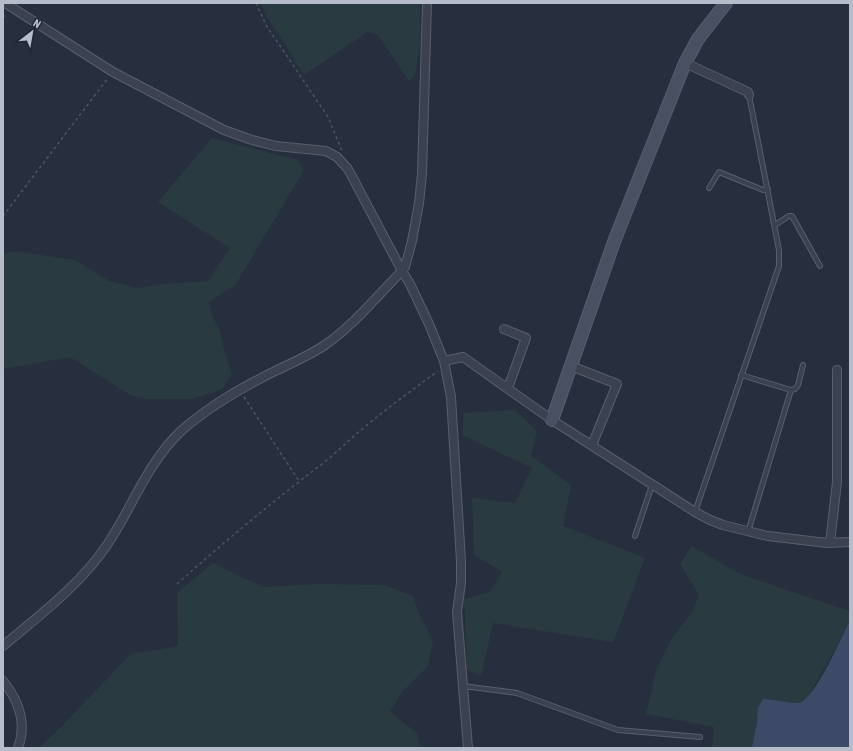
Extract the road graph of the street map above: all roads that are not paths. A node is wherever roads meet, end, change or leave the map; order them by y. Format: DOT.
graph roads {
  1 [pos="5,3"];
  2 [pos="427,3"];
  3 [pos="726,3"];
  4 [pos="685,64"];
  5 [pos="749,95"];
  6 [pos="709,188"];
  7 [pos="768,189"];
  8 [pos="775,225"];
  9 [pos="820,266"];
  10 [pos="402,272"];
  11 [pos="504,329"];
  12 [pos="445,364"];
  13 [pos="571,366"];
  14 [pos="803,366"];
  15 [pos="836,370"];
  16 [pos="741,374"];
  17 [pos="508,388"];
  18 [pos="791,390"];
  19 [pos="552,420"];
  20 [pos="592,446"];
  21 [pos="652,484"];
  22 [pos="695,512"];
  23 [pos="748,532"];
  24 [pos="635,536"];
  25 [pos="850,542"];
  26 [pos="830,543"];
  27 [pos="3,646"];
  28 [pos="3,682"];
  29 [pos="462,686"];
  30 [pos="700,737"];
  31 [pos="18,748"];
  32 [pos="468,748"];
  1 -- 10 [label="street"];
  2 -- 10 [label="street"];
  3 -- 4 [label="street"];
  4 -- 5 [label="street"];
  4 -- 13 [label="street"];
  5 -- 7 [label="lane"];
  6 -- 7 [label="lane"];
  7 -- 8 [label="lane"];
  8 -- 9 [label="lane"];
  8 -- 16 [label="lane"];
  10 -- 12 [label="street"];
  10 -- 27 [label="street"];
  11 -- 17 [label="street"];
  12 -- 17 [label="street"];
  12 -- 29 [label="street"];
  13 -- 19 [label="street"];
  13 -- 20 [label="street"];
  14 -- 18 [label="lane"];
  15 -- 26 [label="street"];
  16 -- 18 [label="lane"];
  16 -- 22 [label="lane"];
  17 -- 19 [label="street"];
  18 -- 23 [label="lane"];
  19 -- 20 [label="street"];
  20 -- 21 [label="street"];
  21 -- 22 [label="street"];
  21 -- 24 [label="lane"];
  22 -- 23 [label="street"];
  23 -- 26 [label="street"];
  25 -- 26 [label="street"];
  28 -- 31 [label="street"];
  29 -- 30 [label="lane"];
  29 -- 32 [label="street"];
}
